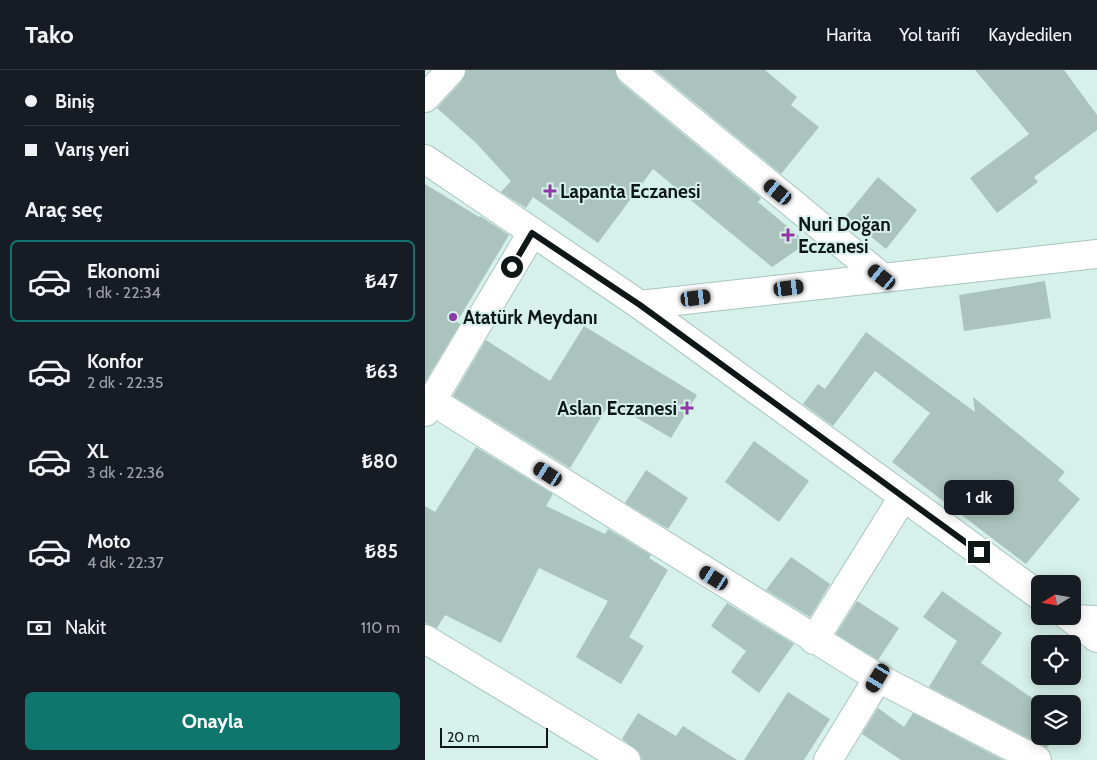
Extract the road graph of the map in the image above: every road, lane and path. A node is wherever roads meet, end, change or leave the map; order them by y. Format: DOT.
graph roads {
  1 [pos="451,70"];
  2 [pos="630,70"];
  3 [pos="425,98"];
  4 [pos="425,159"];
  5 [pos="532,233"];
  6 [pos="1097,254"];
  7 [pos="882,277"];
  8 [pos="640,305"];
  9 [pos="428,406"];
  10 [pos="903,496"];
  11 [pos="1031,589"];
  12 [pos="1081,620"];
  13 [pos="1097,638"];
  14 [pos="425,639"];
  15 [pos="814,640"];
  16 [pos="878,678"];
  17 [pos="626,760"];
  18 [pos="828,760"];
  19 [pos="1037,760"];
  1 -- 3 [label="street"];
  2 -- 7 [label="street"];
  4 -- 5 [label="street"];
  5 -- 8 [label="street"];
  5 -- 9 [label="street"];
  6 -- 7 [label="street"];
  7 -- 8 [label="street"];
  8 -- 10 [label="street"];
  9 -- 15 [label="street"];
  10 -- 11 [label="street"];
  10 -- 15 [label="street"];
  12 -- 13 [label="street"];
  14 -- 17 [label="street"];
  15 -- 16 [label="street"];
  16 -- 18 [label="street"];
  16 -- 19 [label="street"];
}
